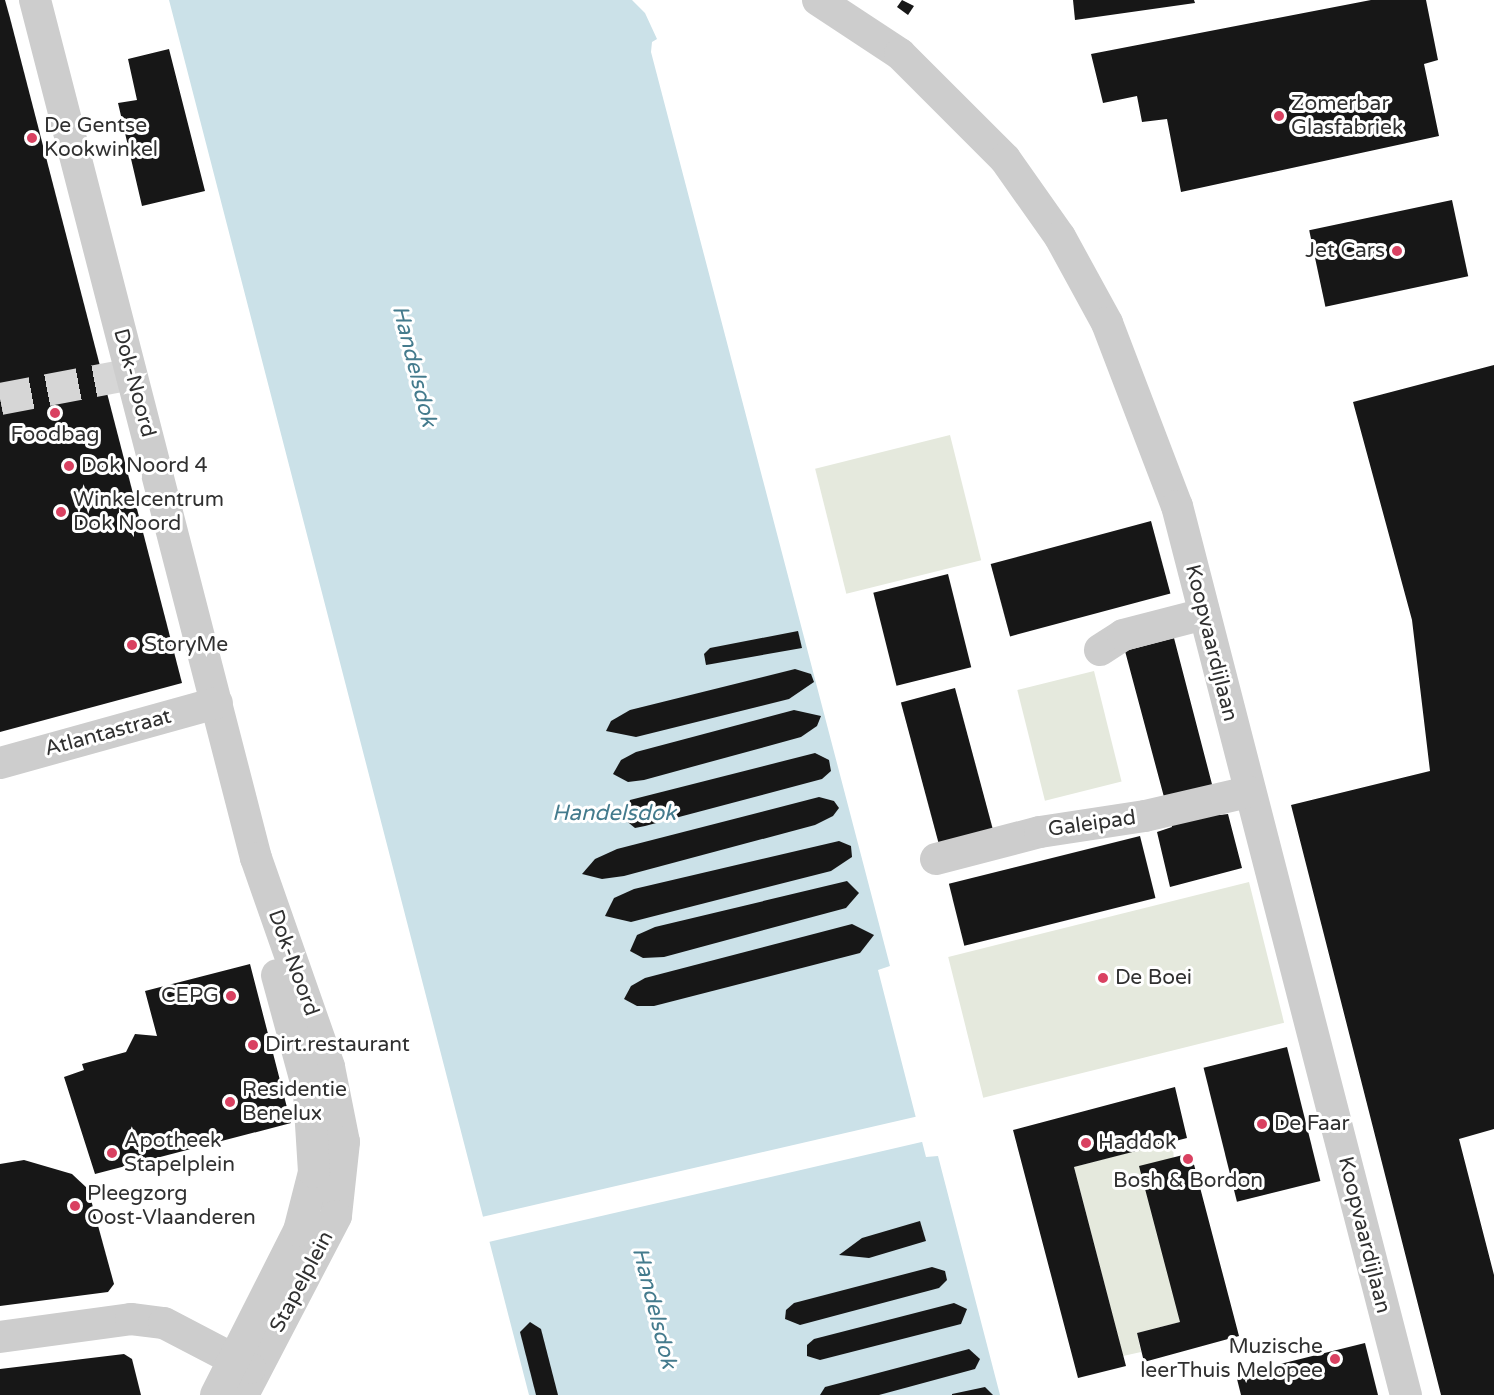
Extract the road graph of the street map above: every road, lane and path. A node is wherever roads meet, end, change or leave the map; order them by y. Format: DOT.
graph roads {
  1 [pos="35,0"];
  2 [pos="818,0"];
  3 [pos="1204,614"];
  4 [pos="1100,650"];
  5 [pos="217,703"];
  6 [pos="0,763"];
  7 [pos="1248,792"];
  8 [pos="936,859"];
  9 [pos="259,870"];
  10 [pos="313,1161"];
  11 [pos="345,1162"];
  12 [pos="0,1337"];
  13 [pos="243,1374"];
  14 [pos="216,1395"];
  15 [pos="1406,1395"];
  1 -- 5 [label="street, Dok-Noord"];
  2 -- 3 [label="street, Koopvaardijlaan"];
  3 -- 4 [label="street"];
  3 -- 7 [label="street, Koopvaardijlaan"];
  5 -- 6 [label="street, Atlantastraat"];
  5 -- 9 [label="street, Dok-Noord"];
  7 -- 8 [label="street, Galeipad"];
  7 -- 15 [label="street, Koopvaardijlaan"];
  9 -- 10 [label="street, Dok-Noord"];
  9 -- 11 [label="street, Dok-Noord"];
  10 -- 13 [label="street, Stapelplein"];
  11 -- 13 [label="street, Stapelplein"];
  12 -- 13 [label="street"];
  13 -- 14 [label="street, Stapelplein"];
}
